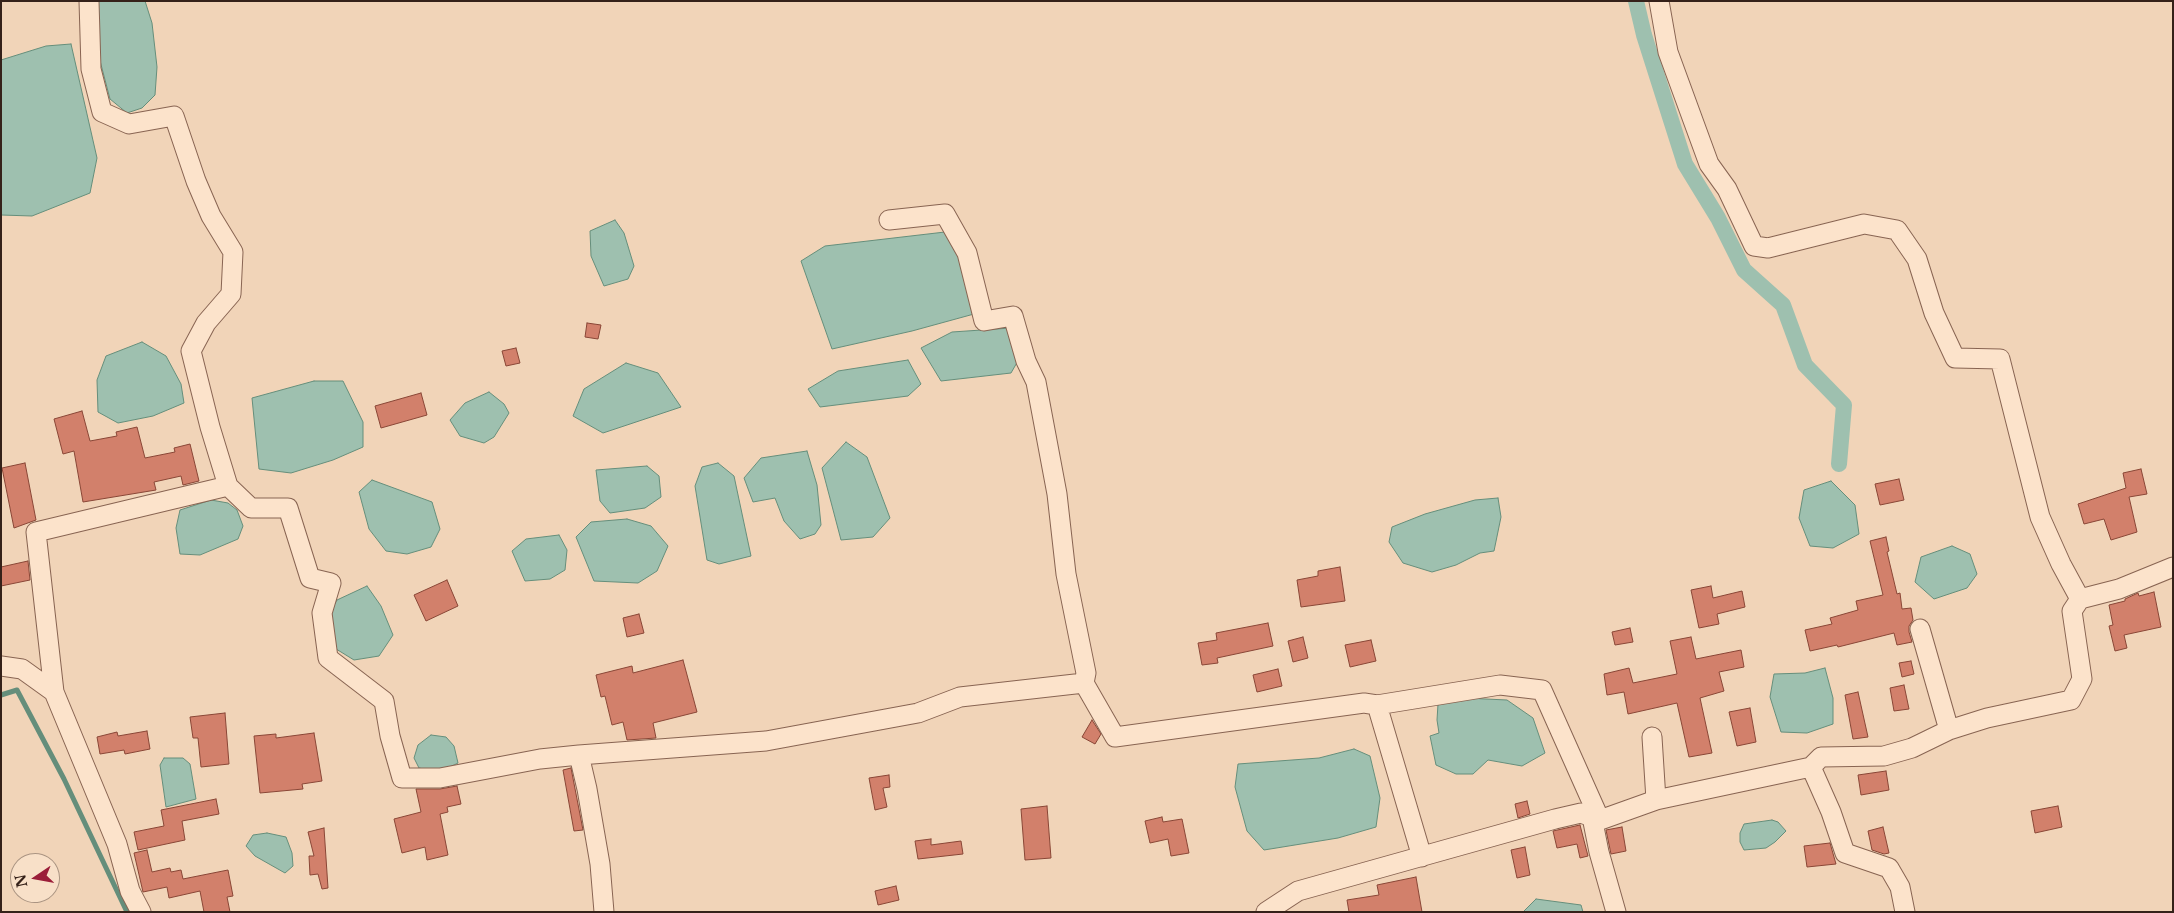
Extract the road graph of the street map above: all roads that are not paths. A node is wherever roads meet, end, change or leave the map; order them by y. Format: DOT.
graph roads {
  1 [pos="89,1"];
  2 [pos="1659,1"];
  3 [pos="889,220"];
  4 [pos="228,486"];
  5 [pos="2173,567"];
  6 [pos="2080,599"];
  7 [pos="1920,629"];
  8 [pos="1,666"];
  9 [pos="1084,683"];
  10 [pos="54,692"];
  11 [pos="1377,705"];
  12 [pos="1949,730"];
  13 [pos="1652,738"];
  14 [pos="579,755"];
  15 [pos="1811,767"];
  16 [pos="1656,800"];
  17 [pos="1596,818"];
  18 [pos="1422,857"];
  19 [pos="140,912"];
  20 [pos="604,912"];
  21 [pos="1266,912"];
  22 [pos="1616,912"];
  23 [pos="1905,912"];
  1 -- 4 [label="street"];
  2 -- 6 [label="street"];
  3 -- 9 [label="street"];
  4 -- 10 [label="street"];
  4 -- 14 [label="street"];
  5 -- 6 [label="street"];
  6 -- 12 [label="street"];
  7 -- 12 [label="street"];
  8 -- 10 [label="street"];
  9 -- 11 [label="street"];
  9 -- 14 [label="street"];
  10 -- 19 [label="street"];
  11 -- 17 [label="street"];
  11 -- 18 [label="street"];
  12 -- 15 [label="street"];
  13 -- 16 [label="street"];
  14 -- 20 [label="street"];
  15 -- 16 [label="street"];
  15 -- 23 [label="street"];
  16 -- 17 [label="street"];
  17 -- 18 [label="street"];
  17 -- 22 [label="street"];
  18 -- 21 [label="street"];
}
